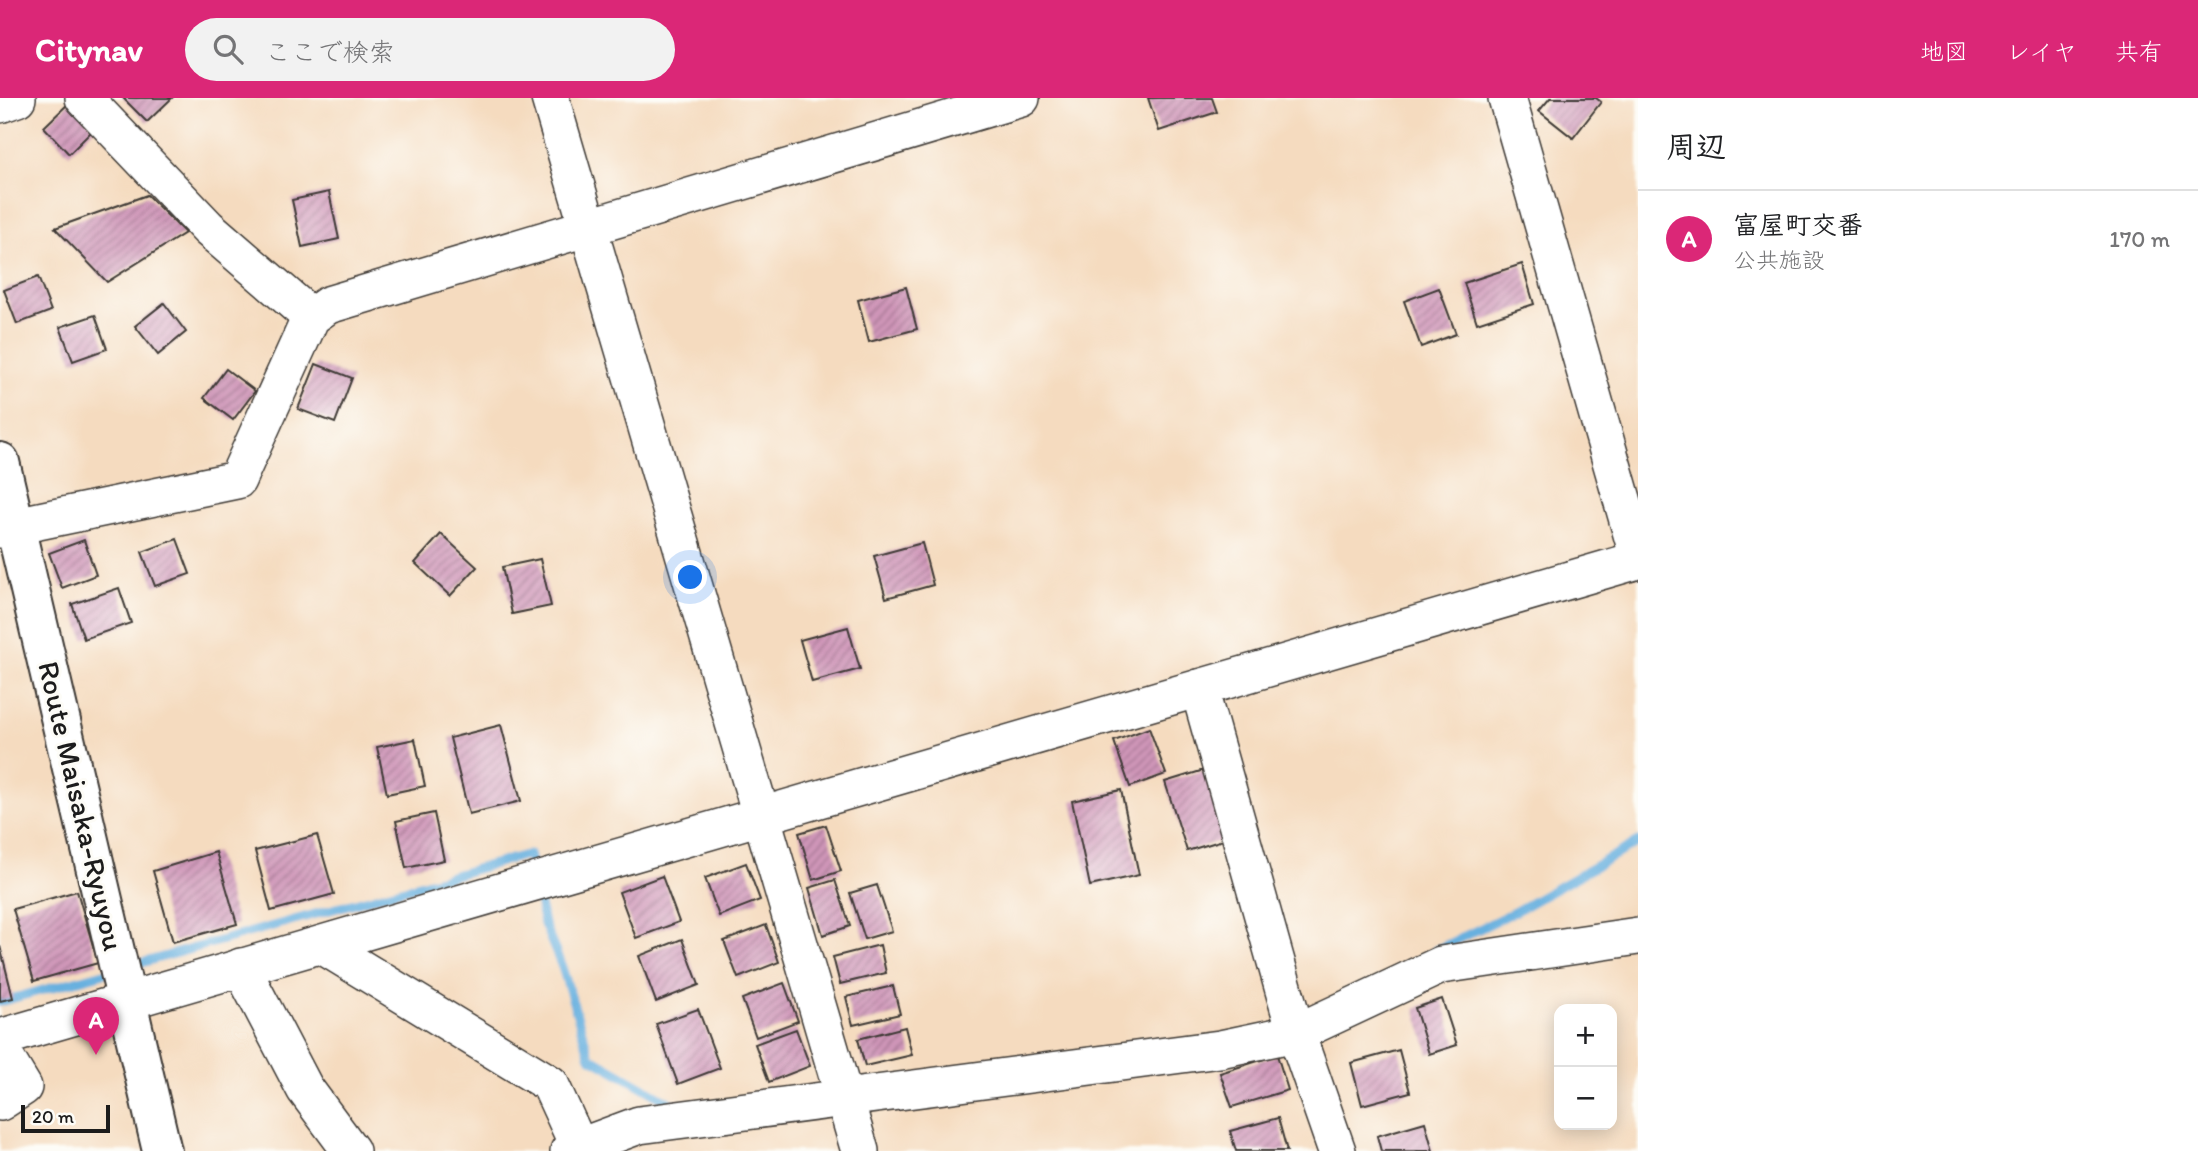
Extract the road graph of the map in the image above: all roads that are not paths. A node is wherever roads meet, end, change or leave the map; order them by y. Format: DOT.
graph roads {
  1 [pos="17,98"];
  2 [pos="84,98"];
  3 [pos="550,98"];
  4 [pos="1021,98"];
  5 [pos="1507,98"];
  6 [pos="0,104"];
  7 [pos="589,227"];
  8 [pos="311,317"];
  9 [pos="0,462"];
  10 [pos="8,526"];
  11 [pos="1638,558"];
  12 [pos="1199,688"];
  13 [pos="761,817"];
  14 [pos="1638,936"];
  15 [pos="321,945"];
  16 [pos="241,967"];
  17 [pos="127,999"];
  18 [pos="1296,1033"];
  19 [pos="0,1038"];
  20 [pos="0,1049"];
  21 [pos="845,1099"];
  22 [pos="0,1102"];
  23 [pos="574,1149"];
  24 [pos="162,1151"];
  25 [pos="351,1151"];
  26 [pos="860,1151"];
  27 [pos="1337,1151"];
  1 -- 6 [label="street"];
  2 -- 8 [label="street"];
  3 -- 7 [label="street"];
  4 -- 7 [label="street"];
  5 -- 11 [label="street"];
  7 -- 8 [label="street"];
  7 -- 13 [label="street"];
  8 -- 10 [label="street"];
  9 -- 10 [label="main road, Route Maisaka-Ryuyou"];
  10 -- 17 [label="main road, Route Maisaka-Ryuyou"];
  11 -- 12 [label="street"];
  12 -- 13 [label="street"];
  12 -- 18 [label="street"];
  13 -- 15 [label="street"];
  13 -- 21 [label="street"];
  14 -- 18 [label="street"];
  15 -- 16 [label="street"];
  15 -- 23 [label="street"];
  16 -- 17 [label="street"];
  16 -- 25 [label="street"];
  17 -- 19 [label="street"];
  17 -- 24 [label="main road, Route Maisaka-Ryuyou"];
  18 -- 21 [label="street"];
  18 -- 27 [label="street"];
  20 -- 22 [label="street"];
  21 -- 23 [label="street"];
  21 -- 26 [label="street"];
}
